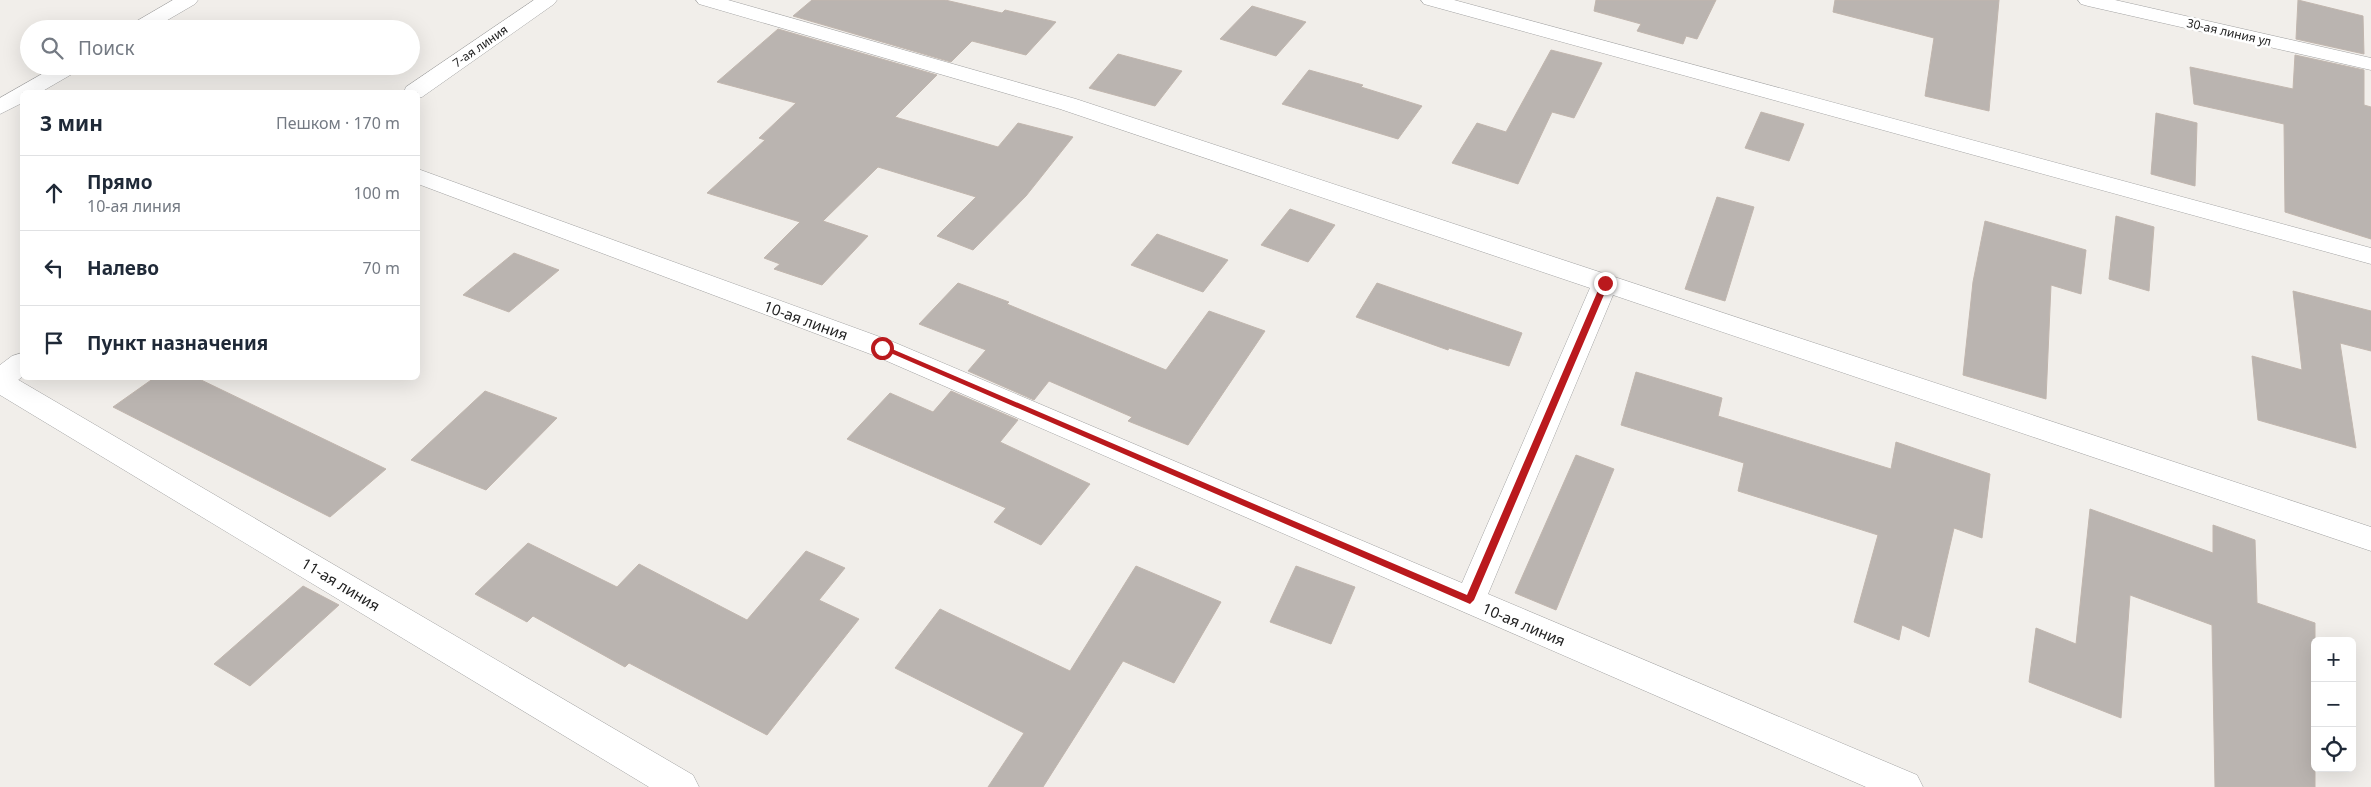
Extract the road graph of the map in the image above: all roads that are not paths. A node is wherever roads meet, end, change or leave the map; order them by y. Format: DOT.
graph roads {
  1 [pos="188,0"];
  2 [pos="547,0"];
  3 [pos="706,0"];
  4 [pos="1431,0"];
  5 [pos="2088,0"];
  6 [pos="154,20"];
  7 [pos="2371,64"];
  8 [pos="56,75"];
  9 [pos="29,90"];
  10 [pos="417,90"];
  11 [pos="20,95"];
  12 [pos="0,107"];
  13 [pos="420,177"];
  14 [pos="2371,256"];
  15 [pos="1605,283"];
  16 [pos="20,365"];
  17 [pos="0,380"];
  18 [pos="2371,539"];
  19 [pos="1470,600"];
  20 [pos="681,787"];
  21 [pos="1905,787"];
  1 -- 6 [label="street"];
  2 -- 10 [label="street, 7-ая линия"];
  3 -- 15 [label="street"];
  4 -- 14 [label="street"];
  5 -- 7 [label="street, 30-ая линия ул"];
  8 -- 9 [label="street"];
  11 -- 12 [label="street"];
  13 -- 19 [label="street, 10-ая линия"];
  15 -- 18 [label="street"];
  15 -- 19 [label="street"];
  16 -- 17 [label="street"];
  17 -- 20 [label="street, 11-ая линия"];
  19 -- 21 [label="street, 10-ая линия"];
}
